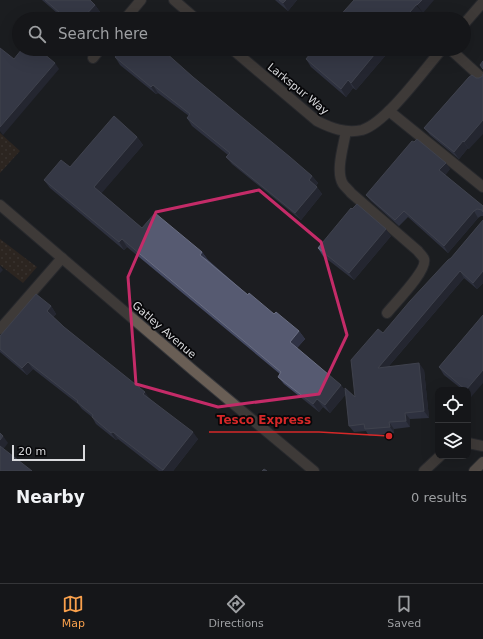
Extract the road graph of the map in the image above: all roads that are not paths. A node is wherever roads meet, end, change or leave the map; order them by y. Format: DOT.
graph roads {
  1 [pos="141,0"];
  2 [pos="174,0"];
  3 [pos="483,2"];
  4 [pos="131,12"];
  5 [pos="188,12"];
  6 [pos="471,16"];
  7 [pos="240,56"];
  8 [pos="436,56"];
  9 [pos="458,56"];
  10 [pos="483,79"];
  11 [pos="389,111"];
  12 [pos="346,131"];
  13 [pos="483,187"];
  14 [pos="0,205"];
  15 [pos="62,258"];
  16 [pos="387,313"];
  17 [pos="0,329"];
  18 [pos="471,444"];
  19 [pos="483,446"];
  20 [pos="437,459"];
  21 [pos="483,462"];
  22 [pos="314,471"];
  23 [pos="424,471"];
  24 [pos="474,471"];
  1 -- 4 [label="street"];
  2 -- 5 [label="street"];
  3 -- 6 [label="street"];
  7 -- 12 [label="street, Larkspur Way"];
  8 -- 11 [label="street, Larkspur Way"];
  9 -- 10 [label="street"];
  11 -- 12 [label="street, Larkspur Way"];
  11 -- 13 [label="street"];
  12 -- 16 [label="street"];
  14 -- 15 [label="street, Gatley Avenue"];
  15 -- 17 [label="street"];
  15 -- 22 [label="street, Gatley Avenue"];
  18 -- 19 [label="street"];
  20 -- 23 [label="street"];
  21 -- 24 [label="main road"];
}
